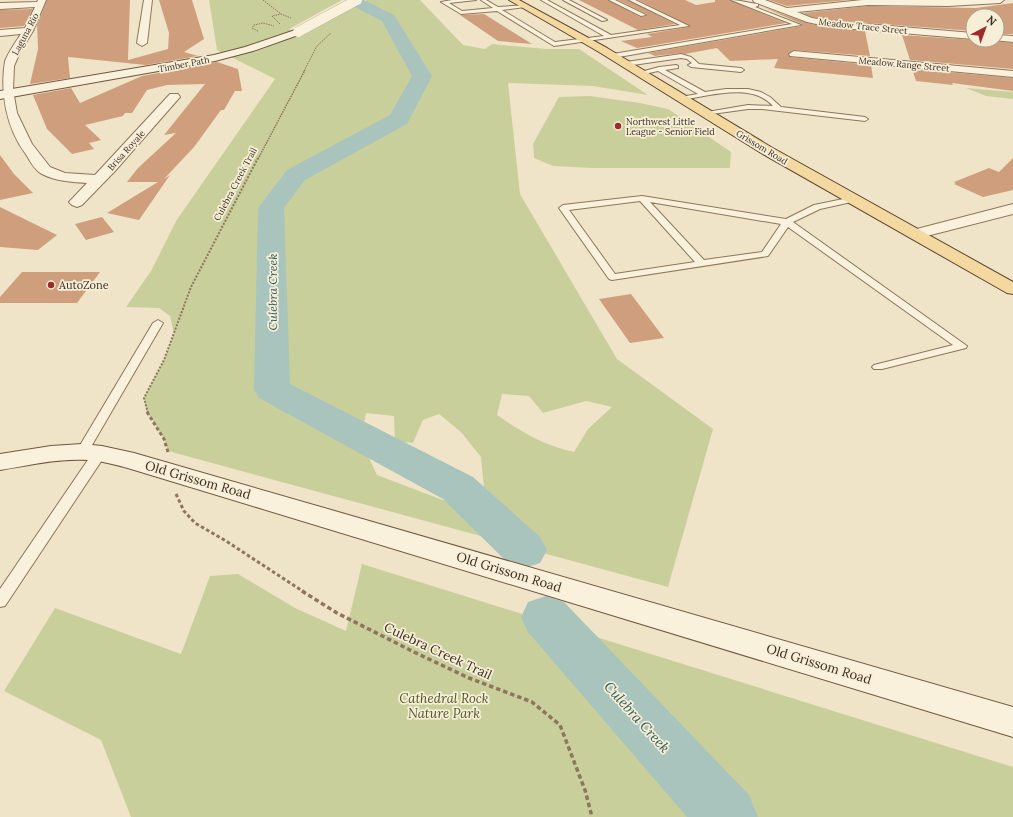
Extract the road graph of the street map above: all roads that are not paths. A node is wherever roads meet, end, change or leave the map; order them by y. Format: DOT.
graph roads {
  1 [pos="148,0"];
  2 [pos="358,0"];
  3 [pos="474,0"];
  4 [pos="483,0"];
  5 [pos="513,0"];
  6 [pos="543,0"];
  7 [pos="565,0"];
  8 [pos="611,0"];
  9 [pos="631,0"];
  10 [pos="732,0"];
  11 [pos="757,0"];
  12 [pos="1000,0"];
  13 [pos="443,1"];
  14 [pos="41,2"];
  15 [pos="768,4"];
  16 [pos="0,6"];
  17 [pos="525,6"];
  18 [pos="749,6"];
  19 [pos="498,9"];
  20 [pos="786,11"];
  21 [pos="643,15"];
  22 [pos="604,20"];
  23 [pos="886,29"];
  24 [pos="27,31"];
  25 [pos="0,34"];
  26 [pos="965,35"];
  27 [pos="610,36"];
  28 [pos="585,40"];
  29 [pos="142,43"];
  30 [pos="794,54"];
  31 [pos="613,56"];
  32 [pos="891,63"];
  33 [pos="626,64"];
  34 [pos="676,67"];
  35 [pos="660,69"];
  36 [pos="741,70"];
  37 [pos="640,72"];
  38 [pos="1013,74"];
  39 [pos="4,94"];
  40 [pos="705,95"];
  41 [pos="174,97"];
  42 [pos="682,98"];
  43 [pos="779,109"];
  44 [pos="707,114"];
  45 [pos="865,119"];
  46 [pos="98,180"];
  47 [pos="642,198"];
  48 [pos="853,199"];
  49 [pos="77,202"];
  50 [pos="1013,209"];
  51 [pos="787,222"];
  52 [pos="915,234"];
  53 [pos="702,264"];
  54 [pos="1013,289"];
  55 [pos="158,323"];
  56 [pos="878,367"];
  57 [pos="90,453"];
  58 [pos="0,462"];
  59 [pos="0,601"];
  60 [pos="1013,722"];
  1 -- 29 [label="street"];
  2 -- 39 [label="street, Timber Path, bridge"];
  3 -- 13 [label="lane"];
  4 -- 19 [label="lane"];
  5 -- 17 [label="main road, Grissom Road"];
  6 -- 27 [label="lane"];
  7 -- 22 [label="lane"];
  8 -- 21 [label="lane"];
  9 -- 27 [label="lane"];
  10 -- 18 [label="lane"];
  11 -- 15 [label="street, Meadow Trace Street"];
  12 -- 20 [label="street"];
  13 -- 19 [label="lane"];
  14 -- 16 [label="street"];
  14 -- 24 [label="street, Laguna Rio"];
  15 -- 18 [label="lane"];
  15 -- 20 [label="street, Meadow Trace Street"];
  17 -- 19 [label="lane"];
  17 -- 28 [label="main road, Grissom Road"];
  18 -- 31 [label="lane"];
  19 -- 28 [label="lane"];
  20 -- 23 [label="street, Meadow Trace Street"];
  23 -- 26 [label="street, Meadow Trace Street"];
  23 -- 32 [label="street"];
  24 -- 25 [label="street"];
  24 -- 39 [label="street, Laguna Rio"];
  27 -- 28 [label="lane"];
  28 -- 31 [label="main road, Grissom Road"];
  30 -- 32 [label="street, Meadow Range Street"];
  31 -- 33 [label="main road, Grissom Road"];
  32 -- 38 [label="street, Meadow Range Street"];
  33 -- 36 [label="lane"];
  33 -- 37 [label="main road, Grissom Road"];
  34 -- 35 [label="lane"];
  35 -- 37 [label="lane"];
  35 -- 40 [label="lane"];
  37 -- 42 [label="main road, Grissom Road"];
  39 -- 46 [label="street, Laguna Rio"];
  40 -- 42 [label="lane"];
  40 -- 43 [label="lane"];
  41 -- 46 [label="street, Brisa Royale"];
  42 -- 44 [label="main road, Grissom Road"];
  43 -- 44 [label="lane"];
  43 -- 45 [label="lane"];
  44 -- 48 [label="main road, Grissom Road"];
  46 -- 49 [label="street, Brisa Royale"];
  47 -- 51 [label="lane"];
  47 -- 53 [label="lane"];
  47 -- 53 [label="lane"];
  48 -- 51 [label="lane"];
  48 -- 52 [label="main road, Grissom Road"];
  50 -- 52 [label="street"];
  51 -- 53 [label="lane"];
  51 -- 56 [label="lane"];
  52 -- 54 [label="main road, Grissom Road"];
  55 -- 57 [label="lane"];
  57 -- 58 [label="street, Old Grissom Road"];
  57 -- 59 [label="lane"];
  57 -- 60 [label="street, Old Grissom Road"];
}
